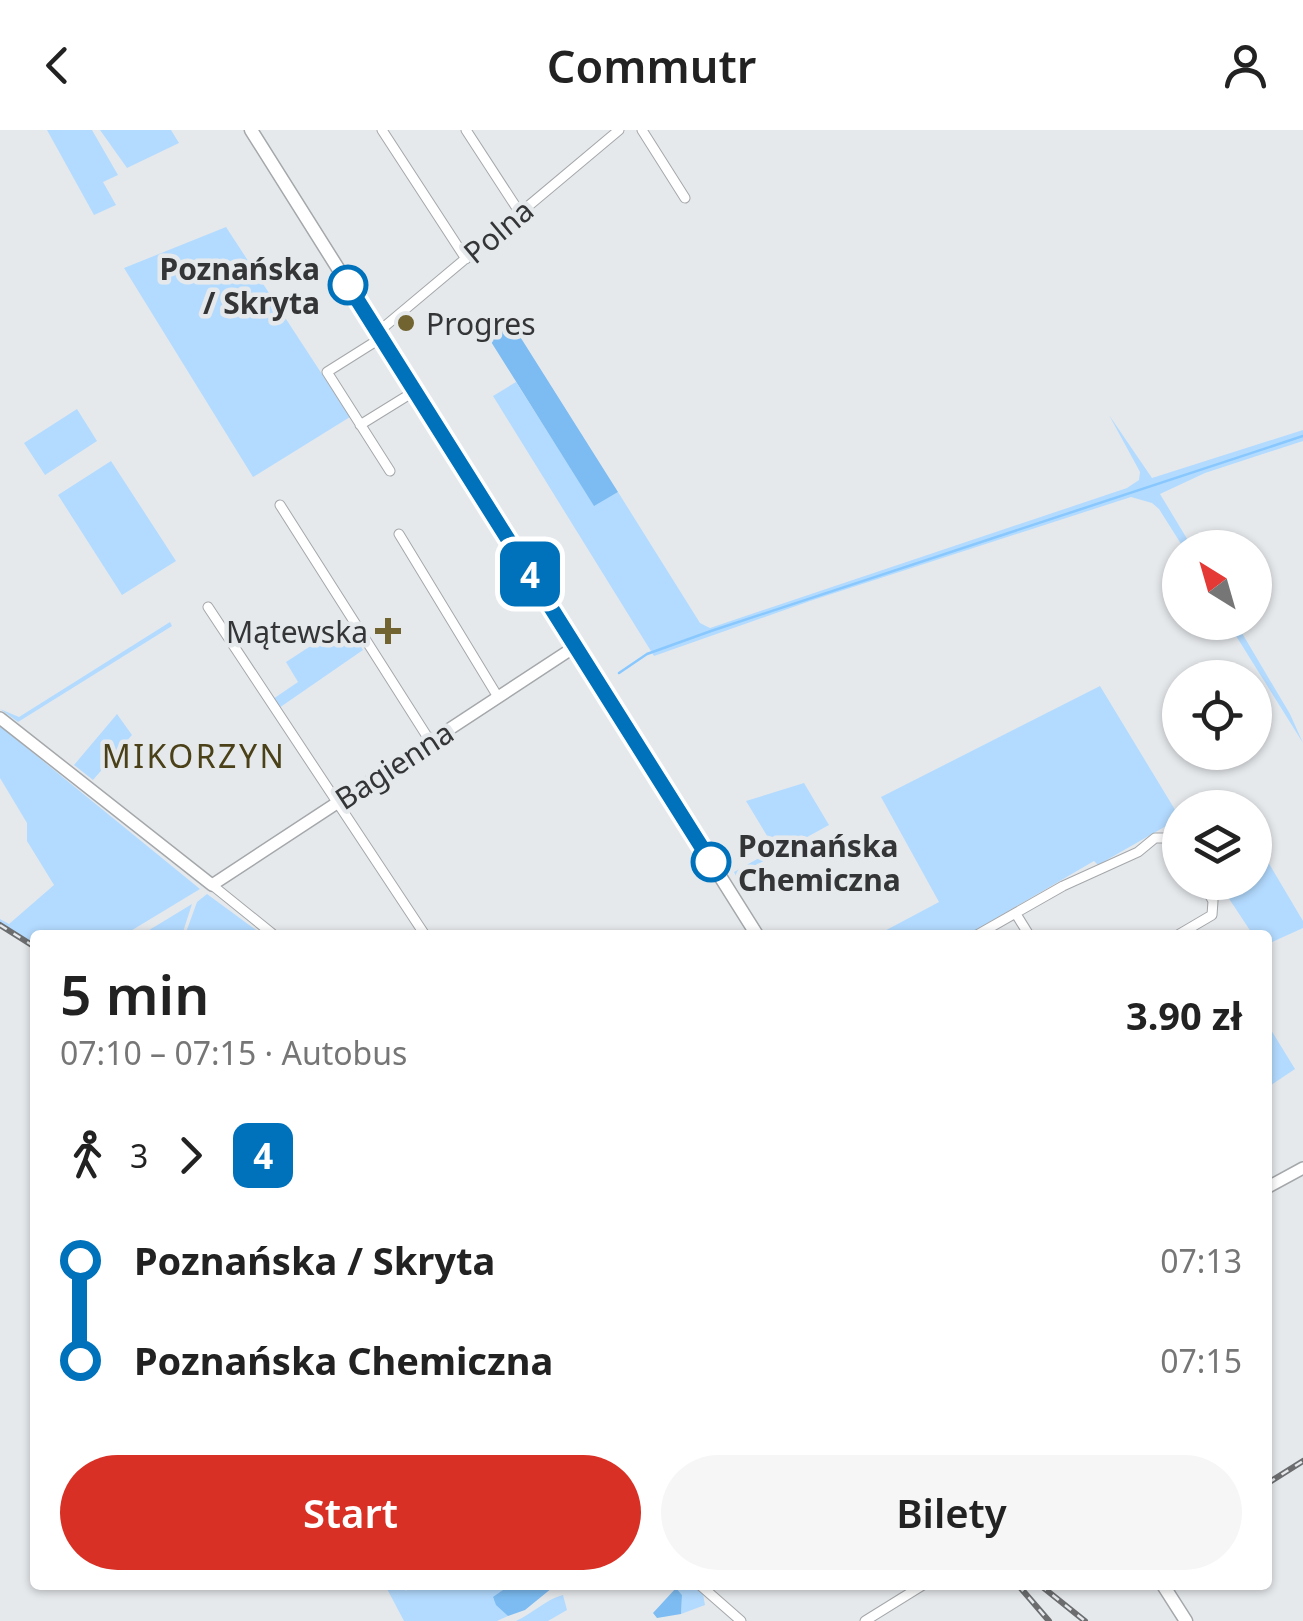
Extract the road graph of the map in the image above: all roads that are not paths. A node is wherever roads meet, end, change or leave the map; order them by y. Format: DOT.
graph roads {
  1 [pos="251,130"];
  2 [pos="382,130"];
  3 [pos="466,130"];
  4 [pos="618,130"];
  5 [pos="642,130"];
  6 [pos="685,198"];
  7 [pos="520,213"];
  8 [pos="466,259"];
  9 [pos="380,335"];
  10 [pos="415,391"];
  11 [pos="360,425"];
  12 [pos="390,471"];
  13 [pos="280,505"];
  14 [pos="399,534"];
  15 [pos="208,606"];
  16 [pos="576,646"];
  17 [pos="498,697"];
  18 [pos="0,718"];
  19 [pos="430,742"];
  20 [pos="338,802"];
  21 [pos="1162,838"];
  22 [pos="212,884"];
  23 [pos="1211,900"];
  24 [pos="1016,914"];
  25 [pos="268,930"];
  26 [pos="422,930"];
  27 [pos="750,930"];
  28 [pos="987,930"];
  29 [pos="1026,930"];
  30 [pos="1186,930"];
  31 [pos="1303,1168"];
  32 [pos="1272,1185"];
  33 [pos="706,1590"];
  34 [pos="915,1590"];
  35 [pos="1167,1590"];
  36 [pos="741,1621"];
  37 [pos="864,1621"];
  38 [pos="1186,1621"];
  1 -- 9 [label="main road"];
  2 -- 8 [label="street"];
  3 -- 7 [label="street"];
  4 -- 7 [label="street, Polna"];
  5 -- 6 [label="street"];
  7 -- 8 [label="street, Polna"];
  8 -- 9 [label="street, Polna"];
  9 -- 10 [label="main road"];
  9 -- 11 [label="street, Polna"];
  10 -- 11 [label="street"];
  10 -- 16 [label="main road"];
  11 -- 12 [label="street"];
  13 -- 19 [label="street"];
  14 -- 17 [label="street"];
  15 -- 20 [label="street"];
  16 -- 17 [label="street, Bagienna"];
  16 -- 27 [label="main road"];
  17 -- 19 [label="street, Bagienna"];
  18 -- 22 [label="street"];
  19 -- 20 [label="street, Bagienna"];
  20 -- 22 [label="street, Bagienna"];
  20 -- 26 [label="street"];
  21 -- 24 [label="street"];
  22 -- 25 [label="street"];
  23 -- 30 [label="street"];
  24 -- 28 [label="street"];
  24 -- 29 [label="street"];
  31 -- 32 [label="street"];
  33 -- 36 [label="street"];
  34 -- 37 [label="street"];
  35 -- 38 [label="main road"];
}
